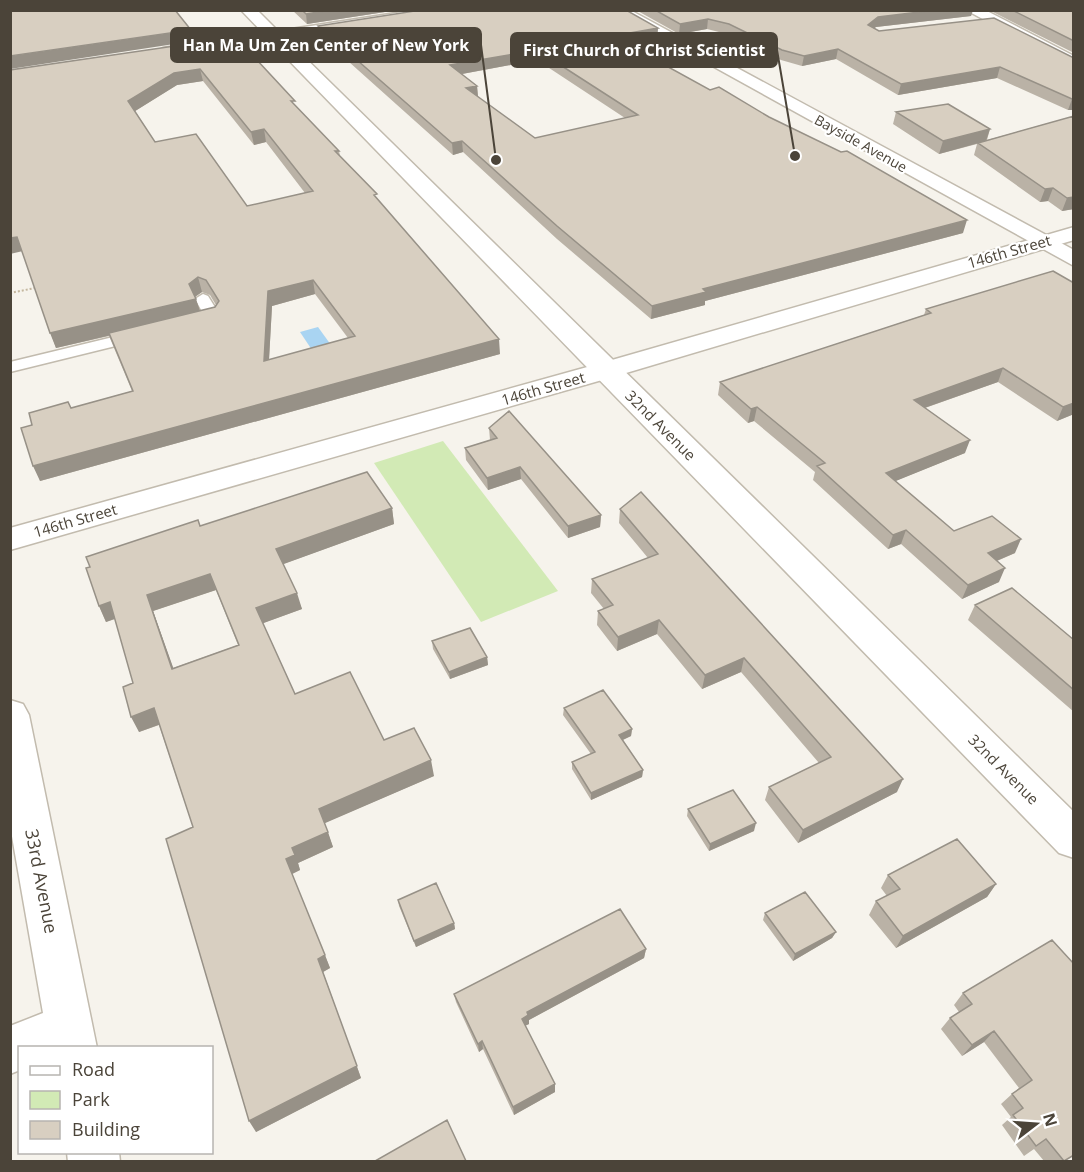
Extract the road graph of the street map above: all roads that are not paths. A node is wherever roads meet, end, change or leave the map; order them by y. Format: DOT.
graph roads {
  1 [pos="248,10"];
  2 [pos="449,10"];
  3 [pos="618,10"];
  4 [pos="973,10"];
  5 [pos="993,21"];
  6 [pos="962,24"];
  7 [pos="274,37"];
  8 [pos="144,56"];
  9 [pos="1074,63"];
  10 [pos="1074,233"];
  11 [pos="1043,242"];
  12 [pos="1074,259"];
  13 [pos="203,298"];
  14 [pos="180,326"];
  15 [pos="157,331"];
  16 [pos="10,367"];
  17 [pos="607,370"];
  18 [pos="10,539"];
  19 [pos="10,715"];
  20 [pos="1074,840"];
  21 [pos="71,1036"];
  22 [pos="27,1046"];
  1 -- 7 [label="street, 32nd Avenue"];
  2 -- 7 [label="street"];
  3 -- 11 [label="street, Bayside Avenue"];
  4 -- 5 [label="street"];
  5 -- 6 [label="street"];
  5 -- 9 [label="street"];
  7 -- 8 [label="street"];
  7 -- 17 [label="street, 32nd Avenue"];
  10 -- 11 [label="street, 146th Street"];
  11 -- 12 [label="street, Bayside Avenue"];
  11 -- 17 [label="street, 146th Street"];
  13 -- 14 [label="lane"];
  15 -- 16 [label="lane"];
  17 -- 18 [label="street, 146th Street"];
  17 -- 20 [label="street, 32nd Avenue"];
  19 -- 21 [label="street, 33rd Avenue"];
  21 -- 22 [label="street"];
}
